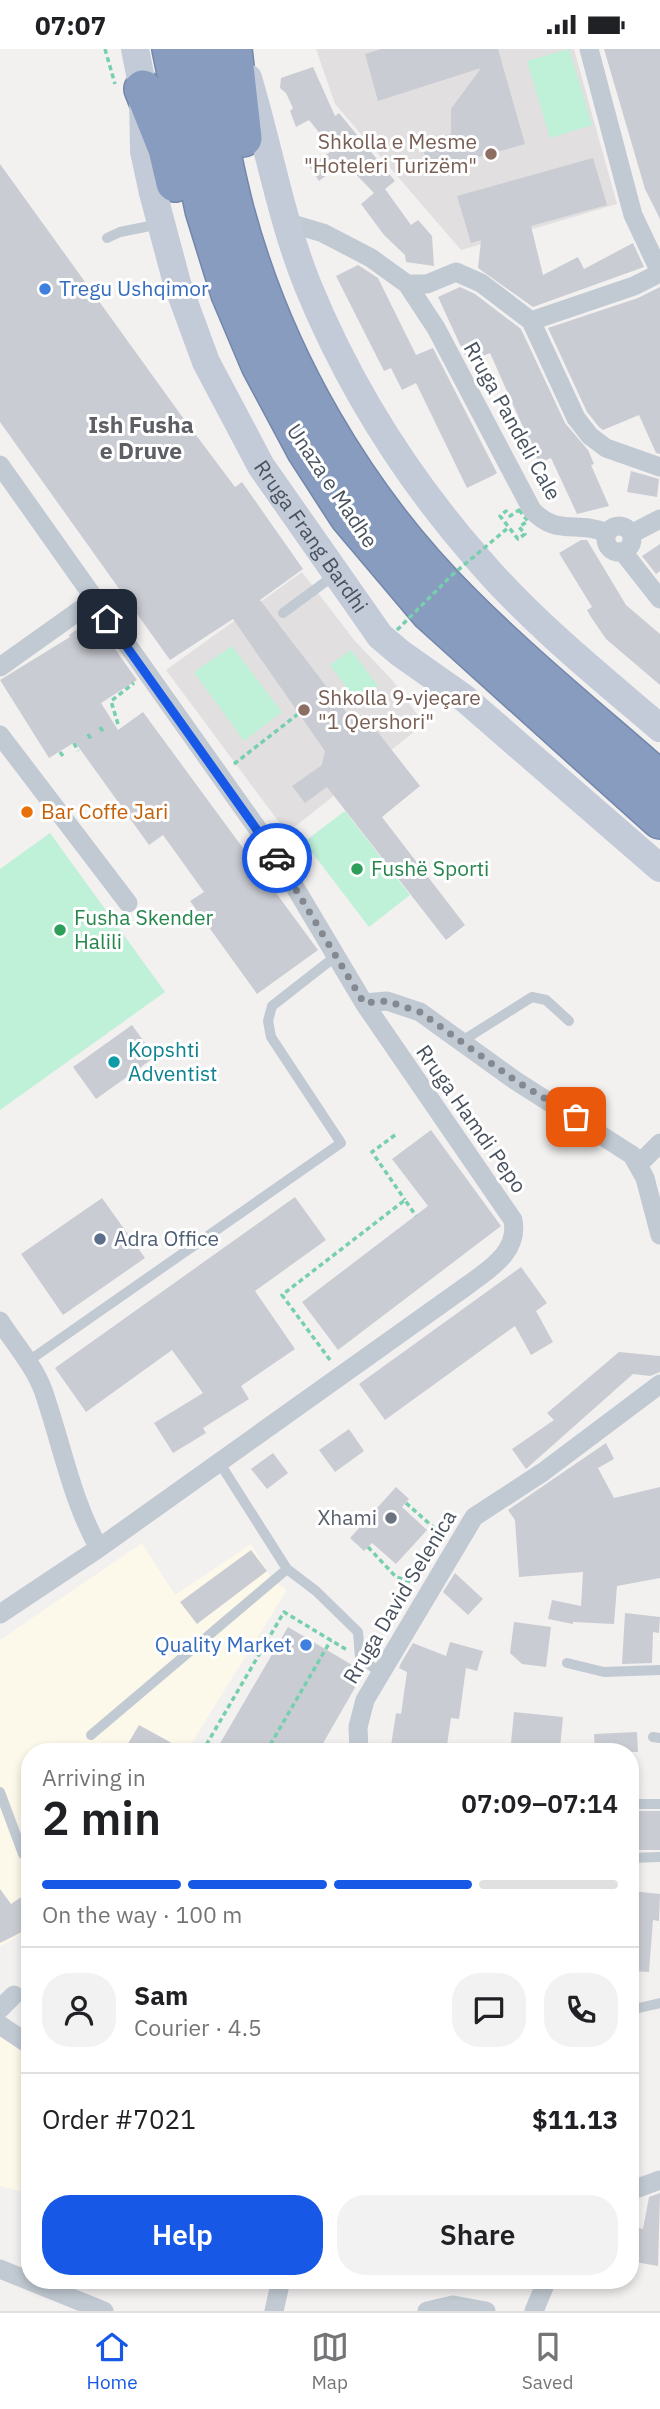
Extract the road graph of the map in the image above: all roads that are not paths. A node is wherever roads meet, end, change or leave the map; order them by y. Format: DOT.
graph roads {
  1 [pos="171,49"];
  2 [pos="202,49"];
  3 [pos="234,49"];
  4 [pos="589,49"];
  5 [pos="136,61"];
  6 [pos="201,125"];
  7 [pos="286,222"];
  8 [pos="160,224"];
  9 [pos="107,238"];
  10 [pos="660,273"];
  11 [pos="407,284"];
  12 [pos="531,321"];
  13 [pos="0,465"];
  14 [pos="660,467"];
  15 [pos="660,519"];
  16 [pos="627,543"];
  17 [pos="337,573"];
  18 [pos="660,599"];
  19 [pos="94,600"];
  20 [pos="283,613"];
  21 [pos="0,667"];
  22 [pos="660,728"];
  23 [pos="0,734"];
  24 [pos="644,780"];
  25 [pos="660,820"];
  26 [pos="660,867"];
  27 [pos="128,903"];
  28 [pos="336,956"];
  29 [pos="364,1003"];
  30 [pos="569,1021"];
  31 [pos="462,1041"];
  32 [pos="660,1143"];
  33 [pos="639,1164"];
  34 [pos="660,1235"];
  35 [pos="0,1321"];
  36 [pos="27,1362"];
  37 [pos="660,1384"];
  38 [pos="219,1462"];
  39 [pos="99,1548"];
  40 [pos="288,1569"];
  41 [pos="0,1614"];
  42 [pos="567,1663"];
  43 [pos="660,1670"];
  44 [pos="381,1673"];
  45 [pos="91,1735"];
  46 [pos="355,1743"];
  47 [pos="0,1792"];
  48 [pos="639,1804"];
  49 [pos="660,1804"];
  50 [pos="21,1849"];
  51 [pos="660,1857"];
  52 [pos="639,1858"];
  53 [pos="660,2003"];
  54 [pos="639,2008"];
  55 [pos="0,2025"];
  56 [pos="21,2039"];
  57 [pos="660,2180"];
  58 [pos="639,2188"];
  59 [pos="0,2269"];
  60 [pos="21,2280"];
  61 [pos="40,2289"];
  62 [pos="279,2289"];
  63 [pos="543,2289"];
  64 [pos="76,2307"];
  65 [pos="104,2311"];
  66 [pos="274,2311"];
  67 [pos="427,2311"];
  68 [pos="486,2311"];
  69 [pos="534,2311"];
  1 -- 6 [label="highway, Unaza e Madhe"];
  2 -- 6 [label="highway, Unaza e Madhe"];
  3 -- 7 [label="main road"];
  3 -- 24 [label="highway"];
  4 -- 10 [label="street"];
  5 -- 8 [label="main road, Rruga Frang Bardhi"];
  5 -- 24 [label="highway"];
  6 -- 24 [label="highway, Unaza e Madhe"];
  7 -- 11 [label="street"];
  7 -- 22 [label="main road"];
  8 -- 9 [label="lane"];
  8 -- 17 [label="main road, Rruga Frang Bardhi"];
  10 -- 12 [label="street"];
  11 -- 12 [label="street"];
  11 -- 16 [label="street, Rruga Pandeli Cale"];
  12 -- 14 [label="street"];
  13 -- 19 [label="street, Rruga Hamdi Pepo"];
  15 -- 16 [label="street"];
  16 -- 18 [label="street"];
  17 -- 20 [label="lane"];
  17 -- 26 [label="main road, Rruga Frang Bardhi"];
  19 -- 21 [label="street"];
  19 -- 28 [label="street, Rruga Hamdi Pepo"];
  23 -- 27 [label="street"];
  24 -- 25 [label="highway, Unaza e Madhe"];
  28 -- 29 [label="street, Rruga Hamdi Pepo"];
  28 -- 36 [label="lane"];
  29 -- 31 [label="street"];
  29 -- 38 [label="street, Rruga Hamdi Pepo"];
  30 -- 31 [label="lane"];
  31 -- 33 [label="street"];
  32 -- 33 [label="street"];
  33 -- 34 [label="street"];
  35 -- 36 [label="street"];
  36 -- 39 [label="street"];
  37 -- 44 [label="street, Rruga David Selenica"];
  38 -- 39 [label="street, Rruga Hamdi Pepo"];
  38 -- 40 [label="lane"];
  39 -- 41 [label="street, Rruga Hamdi Pepo"];
  40 -- 44 [label="lane"];
  40 -- 45 [label="lane"];
  42 -- 43 [label="lane"];
  44 -- 46 [label="street, Rruga David Selenica"];
  47 -- 50 [label="lane"];
  48 -- 49 [label="lane"];
  51 -- 52 [label="lane"];
  53 -- 54 [label="lane"];
  55 -- 56 [label="street"];
  57 -- 58 [label="street"];
  59 -- 60 [label="street"];
  61 -- 64 [label="street"];
  62 -- 66 [label="street"];
  63 -- 69 [label="street"];
  64 -- 65 [label="street"];
  67 -- 68 [label="street"];
}
